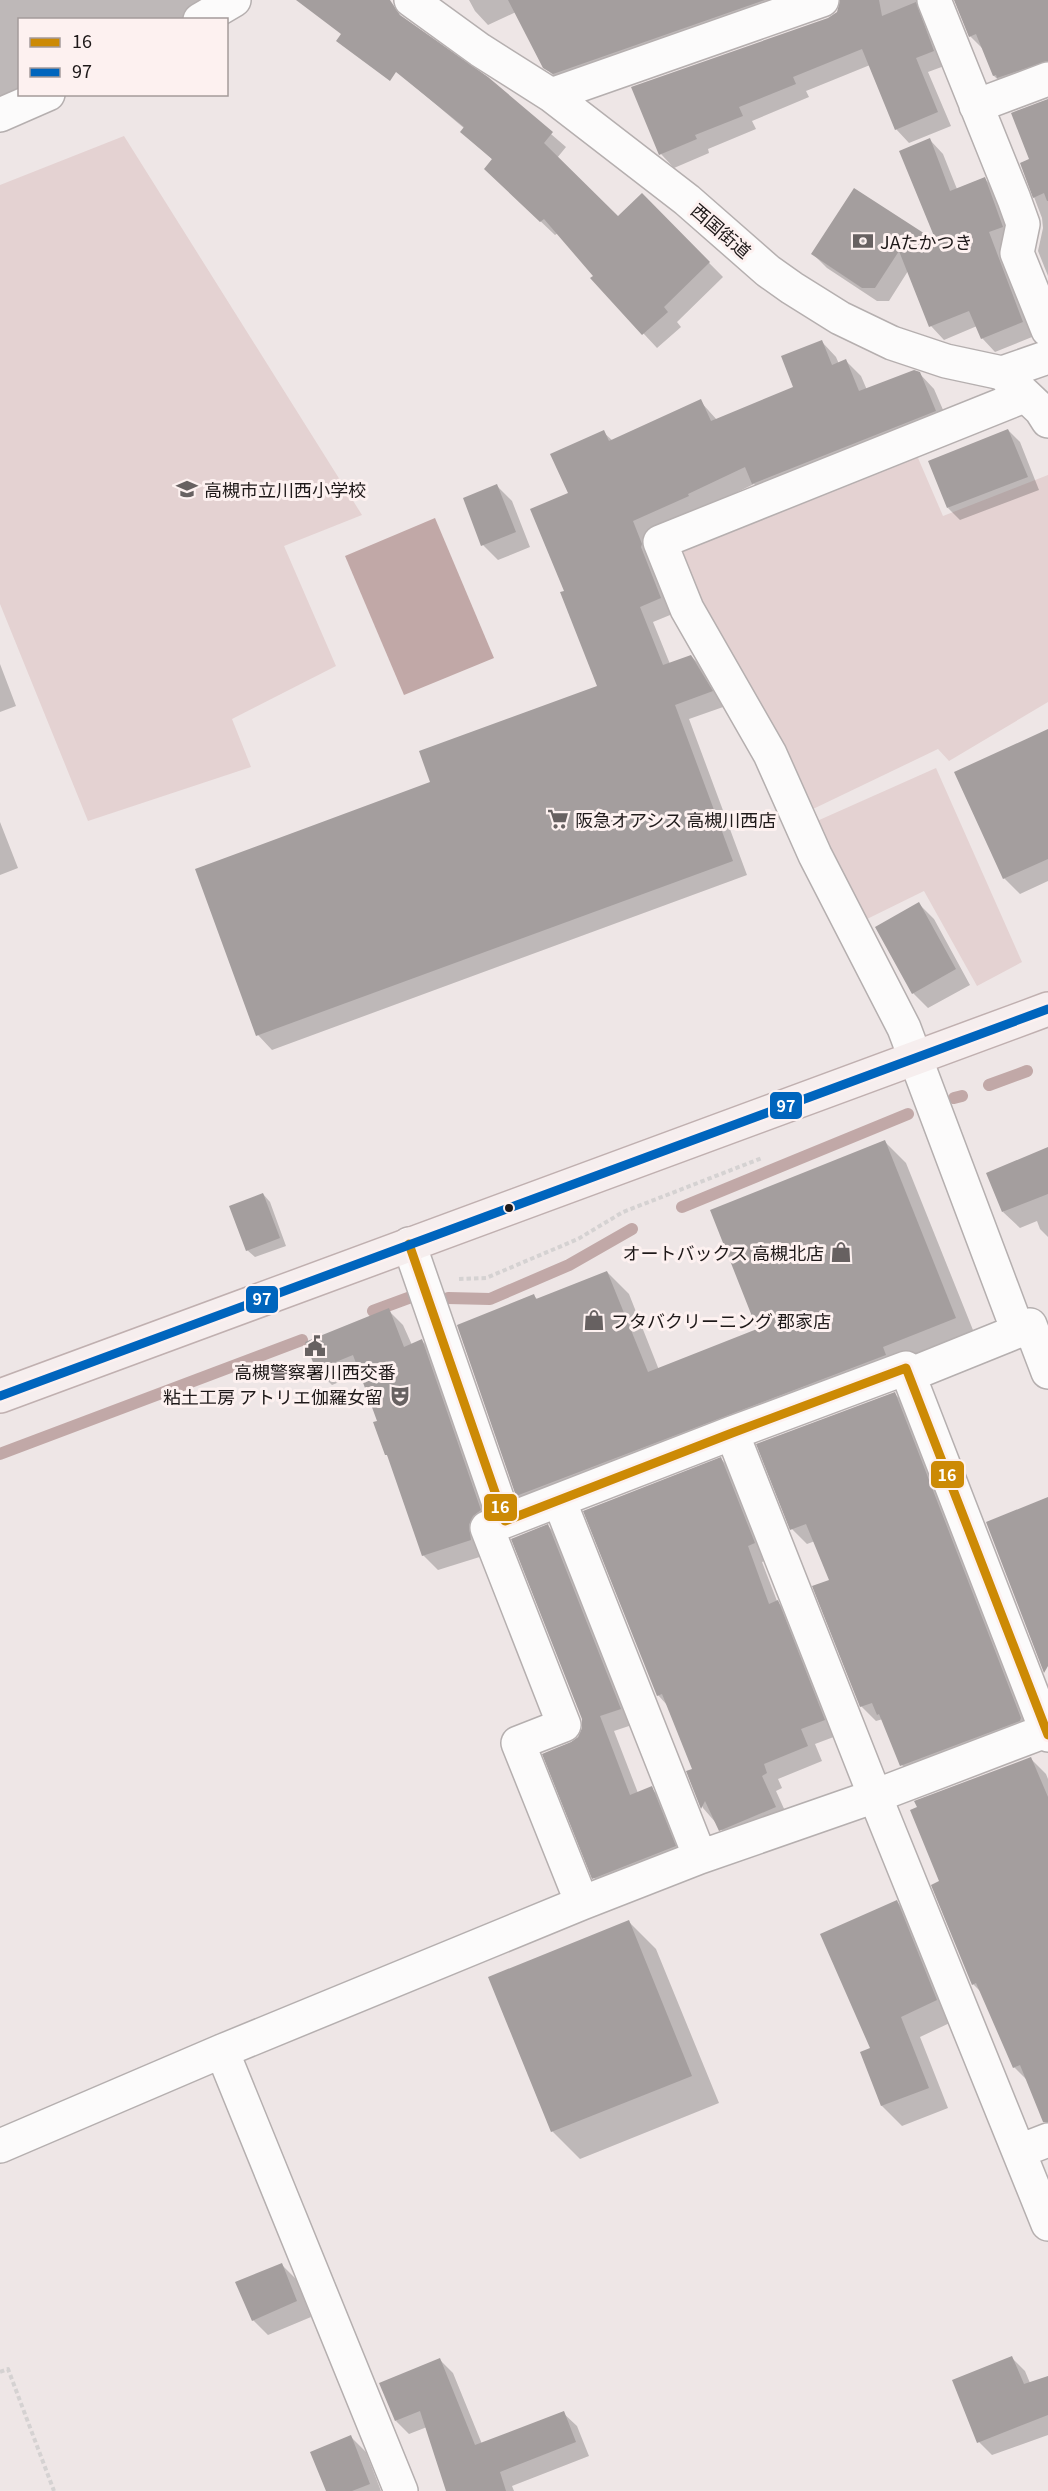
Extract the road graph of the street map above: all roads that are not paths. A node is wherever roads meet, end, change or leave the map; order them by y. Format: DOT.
graph roads {
  1 [pos="234,0"];
  2 [pos="411,0"];
  3 [pos="822,0"];
  4 [pos="933,0"];
  5 [pos="203,18"];
  6 [pos="1048,79"];
  7 [pos="551,95"];
  8 [pos="43,96"];
  9 [pos="976,106"];
  10 [pos="0,115"];
  11 [pos="1035,219"];
  12 [pos="1048,330"];
  13 [pos="1048,357"];
  14 [pos="1013,384"];
  15 [pos="1048,421"];
  16 [pos="1048,1009"];
  17 [pos="915,1058"];
  18 [pos="409,1244"];
  19 [pos="1018,1331"];
  20 [pos="1048,1372"];
  21 [pos="909,1375"];
  22 [pos="0,1396"];
  23 [pos="732,1432"];
  24 [pos="559,1500"];
  25 [pos="505,1521"];
  26 [pos="1048,1732"];
  27 [pos="875,1796"];
  28 [pos="700,1857"];
  29 [pos="582,1903"];
  30 [pos="222,2051"];
  31 [pos="0,2146"];
  32 [pos="1034,2146"];
  33 [pos="1048,2224"];
  34 [pos="401,2491"];
  1 -- 5 [label="street"];
  2 -- 7 [label="street, 西国街道"];
  3 -- 7 [label="street"];
  4 -- 9 [label="street"];
  6 -- 9 [label="street"];
  7 -- 14 [label="street, 西国街道"];
  8 -- 10 [label="street"];
  9 -- 11 [label="street"];
  11 -- 12 [label="street"];
  13 -- 14 [label="street"];
  14 -- 15 [label="street"];
  14 -- 17 [label="street"];
  16 -- 17 [label="main road"];
  17 -- 18 [label="main road"];
  17 -- 19 [label="street"];
  18 -- 22 [label="main road"];
  18 -- 25 [label="street"];
  19 -- 20 [label="street"];
  19 -- 21 [label="street"];
  21 -- 23 [label="street"];
  21 -- 26 [label="street"];
  23 -- 24 [label="street"];
  23 -- 27 [label="street"];
  24 -- 25 [label="street"];
  24 -- 28 [label="street"];
  25 -- 29 [label="street"];
  26 -- 27 [label="street"];
  27 -- 28 [label="street"];
  27 -- 32 [label="street"];
  28 -- 29 [label="street"];
  29 -- 30 [label="street"];
  30 -- 31 [label="street"];
  30 -- 34 [label="street"];
  32 -- 33 [label="street"];
}
